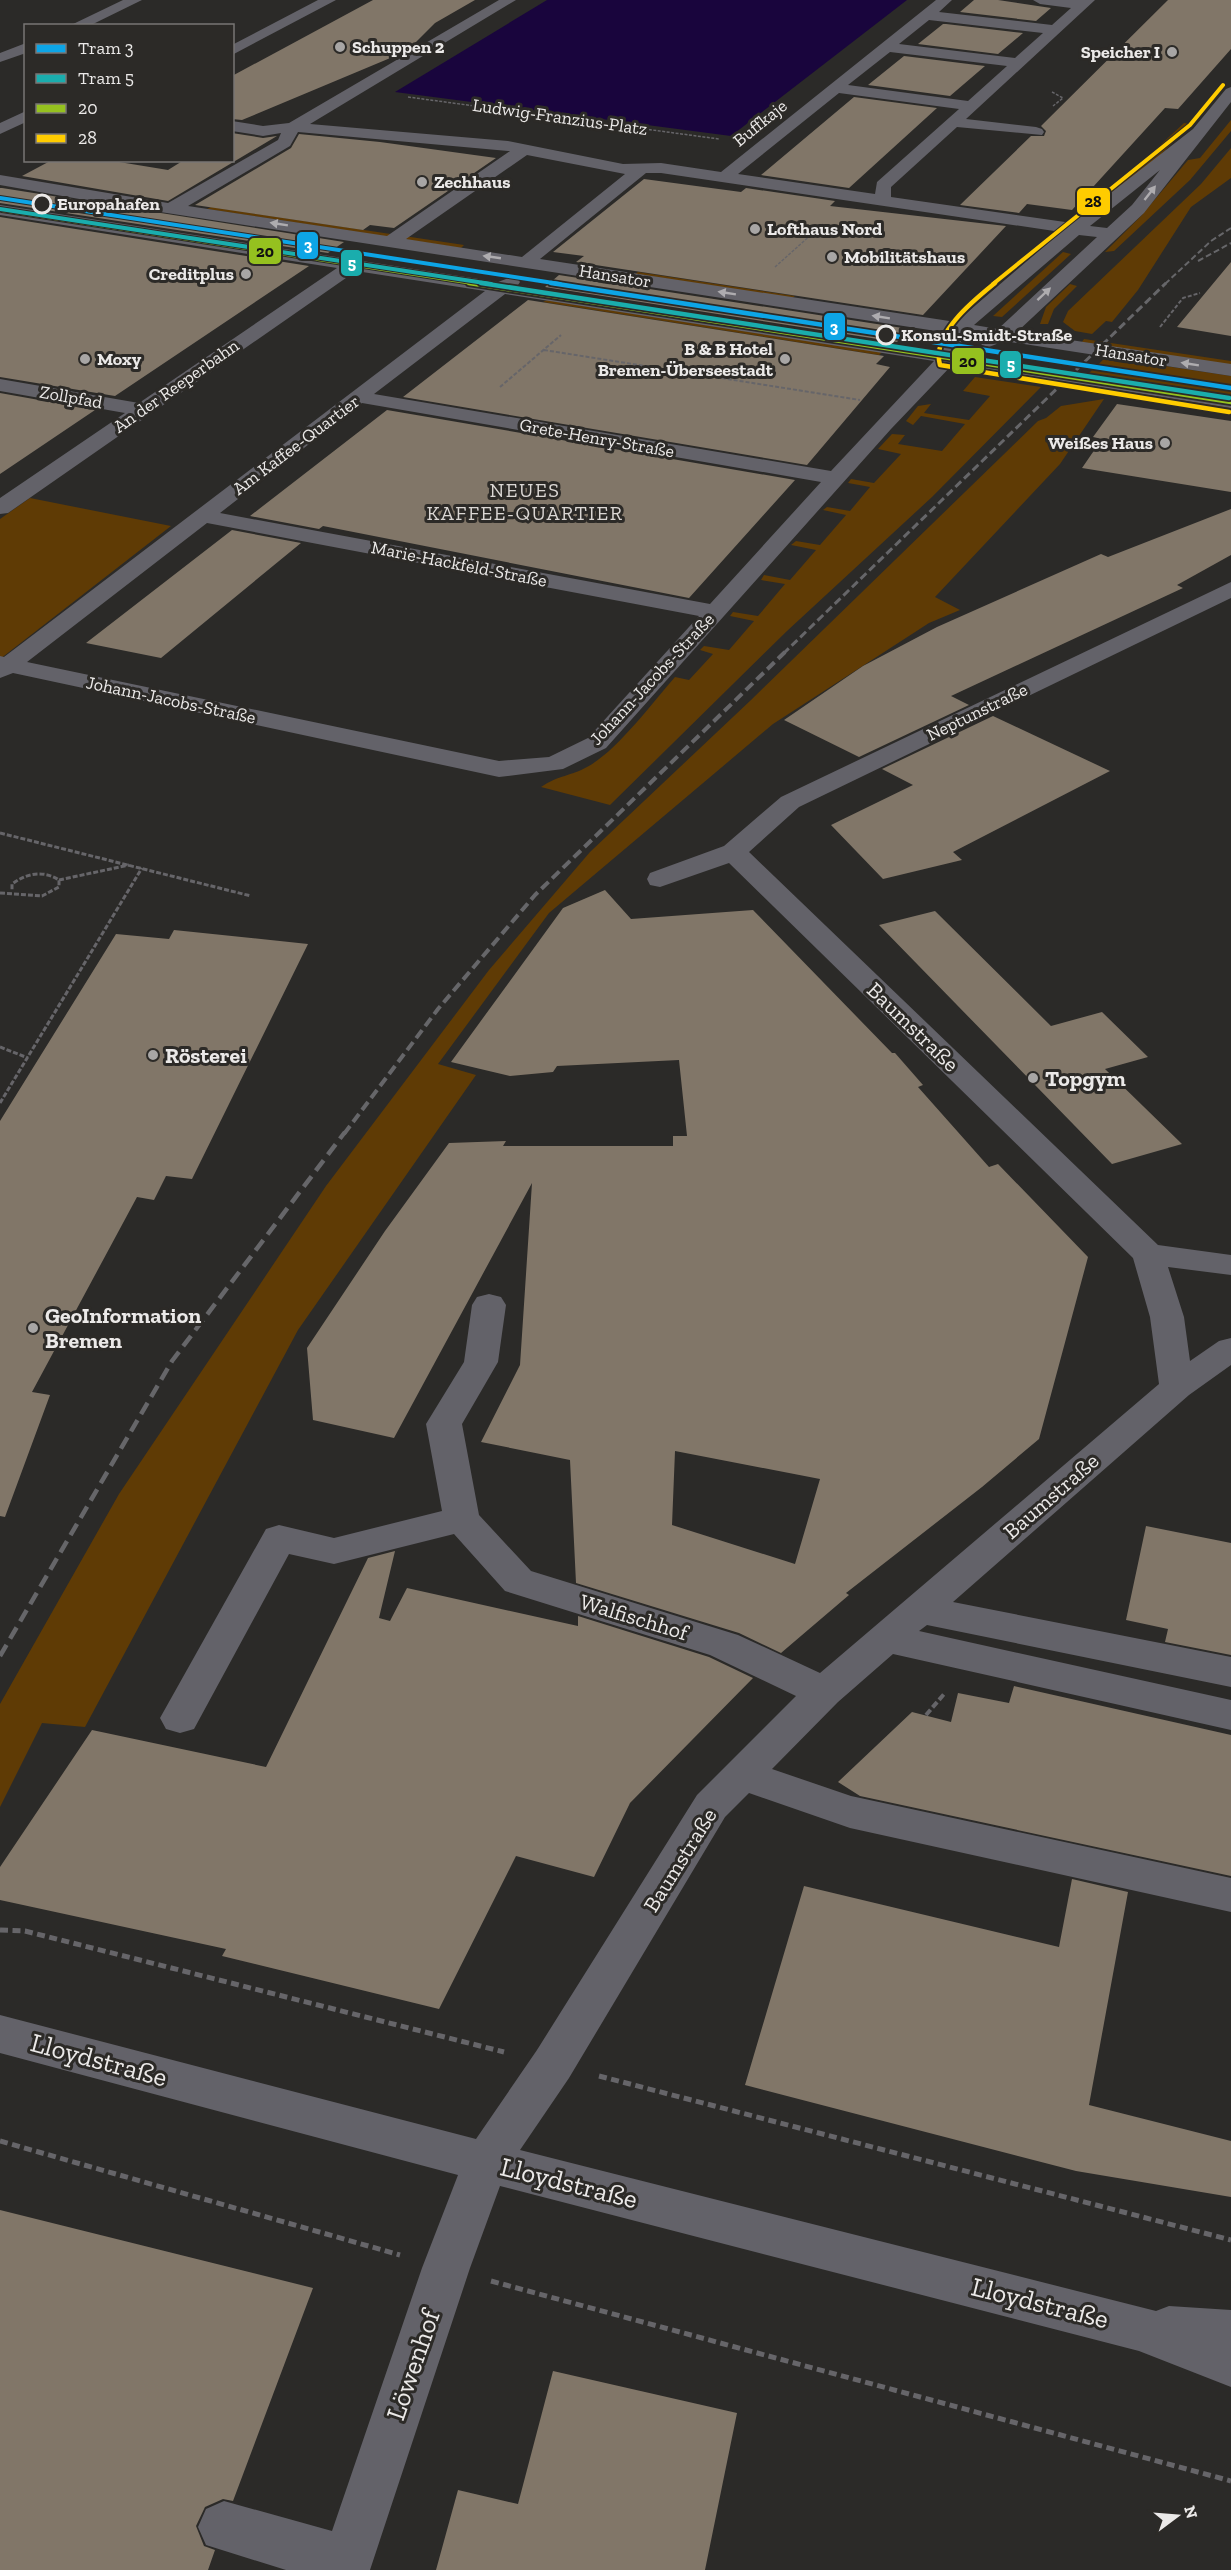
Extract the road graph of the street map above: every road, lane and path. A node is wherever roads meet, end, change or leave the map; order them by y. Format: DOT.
graph roads {
  1 [pos="135,0"];
  2 [pos="329,0"];
  3 [pos="509,0"];
  4 [pos="945,0"];
  5 [pos="1040,0"];
  6 [pos="1086,2"];
  7 [pos="927,15"];
  8 [pos="81,24"];
  9 [pos="1055,30"];
  10 [pos="892,43"];
  11 [pos="24,48"];
  12 [pos="234,50"];
  13 [pos="0,58"];
  14 [pos="1024,59"];
  15 [pos="859,69"];
  16 [pos="882,72"];
  17 [pos="972,83"];
  18 [pos="994,86"];
  19 [pos="835,88"];
  20 [pos="1052,92"];
  21 [pos="1231,92"];
  22 [pos="407,97"];
  23 [pos="972,106"];
  24 [pos="1053,106"];
  25 [pos="24,117"];
  26 [pos="954,122"];
  27 [pos="234,126"];
  28 [pos="293,127"];
  29 [pos="0,129"];
  30 [pos="1036,132"];
  31 [pos="1197,132"];
  32 [pos="724,139"];
  33 [pos="525,149"];
  34 [pos="16,166"];
  35 [pos="642,168"];
  36 [pos="0,175"];
  37 [pos="725,177"];
  38 [pos="0,180"];
  39 [pos="883,193"];
  40 [pos="854,195"];
  41 [pos="172,208"];
  42 [pos="0,210"];
  43 [pos="1091,216"];
  44 [pos="1075,229"];
  45 [pos="1109,234"];
  46 [pos="392,241"];
  47 [pos="526,262"];
  48 [pos="353,265"];
  49 [pos="770,272"];
  50 [pos="612,276"];
  51 [pos="499,288"];
  52 [pos="1200,292"];
  53 [pos="960,329"];
  54 [pos="1155,332"];
  55 [pos="561,335"];
  56 [pos="1002,336"];
  57 [pos="544,350"];
  58 [pos="948,358"];
  59 [pos="1231,370"];
  60 [pos="0,385"];
  61 [pos="495,392"];
  62 [pos="359,397"];
  63 [pos="1231,402"];
  64 [pos="901,407"];
  65 [pos="142,410"];
  66 [pos="836,478"];
  67 [pos="0,508"];
  68 [pos="203,516"];
  69 [pos="1231,590"];
  70 [pos="715,612"];
  71 [pos="3,666"];
  72 [pos="0,832"];
  73 [pos="733,852"];
  74 [pos="130,864"];
  75 [pos="142,868"];
  76 [pos="660,879"];
  77 [pos="59,880"];
  78 [pos="12,890"];
  79 [pos="0,892"];
  80 [pos="251,896"];
  81 [pos="0,1047"];
  82 [pos="28,1058"];
  83 [pos="0,1103"];
  84 [pos="1148,1254"];
  85 [pos="1231,1265"];
  86 [pos="489,1305"];
  87 [pos="1231,1349"];
  88 [pos="1177,1387"];
  89 [pos="462,1519"];
  90 [pos="919,1608"];
  91 [pos="885,1638"];
  92 [pos="1231,1672"];
  93 [pos="824,1692"];
  94 [pos="934,1706"];
  95 [pos="926,1715"];
  96 [pos="1231,1715"];
  97 [pos="180,1718"];
  98 [pos="742,1775"];
  99 [pos="1231,1895"];
  100 [pos="0,1930"];
  101 [pos="0,2034"];
  102 [pos="553,2064"];
  103 [pos="0,2141"];
  104 [pos="486,2162"];
  105 [pos="1231,2240"];
  106 [pos="446,2268"];
  107 [pos="1140,2328"];
  108 [pos="1231,2333"];
  109 [pos="1231,2364"];
  110 [pos="1231,2481"];
  111 [pos="224,2527"];
  112 [pos="346,2566"];
  1 -- 8 [label="street"];
  2 -- 12 [label="street"];
  3 -- 28 [label="street"];
  4 -- 7 [label="street, Buffkaje"];
  5 -- 6 [label="street"];
  6 -- 9 [label="street"];
  7 -- 9 [label="street"];
  7 -- 10 [label="street, Buffkaje"];
  9 -- 14 [label="street"];
  10 -- 14 [label="street"];
  10 -- 15 [label="street, Buffkaje"];
  11 -- 13 [label="street"];
  14 -- 18 [label="street"];
  15 -- 16 [label="street"];
  15 -- 19 [label="street, Buffkaje"];
  17 -- 18 [label="street"];
  18 -- 23 [label="street"];
  19 -- 23 [label="street"];
  19 -- 37 [label="street, Buffkaje"];
  20 -- 24 [label="path"];
  21 -- 31 [label="street"];
  22 -- 32 [label="path, Ludwig-Franzius-Platz"];
  23 -- 26 [label="street"];
  25 -- 29 [label="street"];
  26 -- 30 [label="street"];
  26 -- 39 [label="street"];
  27 -- 28 [label="street"];
  28 -- 33 [label="street, Ludwig-Franzius-Platz"];
  28 -- 41 [label="street"];
  31 -- 43 [label="street"];
  45 -- 31 [label="street, one-way"];
  33 -- 35 [label="street, Ludwig-Franzius-Platz"];
  33 -- 46 [label="street, Ludwig-Franzius-Platz"];
  34 -- 36 [label="street"];
  35 -- 37 [label="street, Ludwig-Franzius-Platz"];
  35 -- 47 [label="street, Ludwig-Franzius-Platz"];
  37 -- 40 [label="street, Buffkaje"];
  38 -- 41 [label="street, Hansator"];
  39 -- 40 [label="street, Buffkaje"];
  39 -- 43 [label="street"];
  39 -- 44 [label="street"];
  40 -- 49 [label="path"];
  46 -- 41 [label="street, Hansator, one-way"];
  42 -- 48 [label="street, Hansator"];
  43 -- 44 [label="street"];
  44 -- 45 [label="street"];
  44 -- 53 [label="street"];
  56 -- 45 [label="street, one-way"];
  47 -- 46 [label="street, Hansator, one-way"];
  47 -- 50 [label="street, Hansator"];
  48 -- 51 [label="street, Hansator"];
  48 -- 65 [label="street, An der Reeperbahn"];
  50 -- 51 [label="street, Am Kaffee-Quartier"];
  53 -- 50 [label="street, Hansator, one-way"];
  51 -- 58 [label="street, Hansator"];
  51 -- 62 [label="street, Am Kaffee-Quartier"];
  52 -- 54 [label="path"];
  53 -- 56 [label="street, Hansator"];
  53 -- 58 [label="street"];
  55 -- 57 [label="path"];
  56 -- 58 [label="street"];
  59 -- 56 [label="street, Hansator, one-way"];
  57 -- 61 [label="path"];
  57 -- 64 [label="path"];
  58 -- 63 [label="street, Hansator"];
  58 -- 64 [label="street, Johann-Jacobs-Straße"];
  60 -- 65 [label="street, Zollpfad"];
  62 -- 66 [label="street, Grete-Henry-Straße"];
  62 -- 68 [label="street, Am Kaffee-Quartier"];
  64 -- 66 [label="street, Johann-Jacobs-Straße"];
  65 -- 67 [label="street, An der Reeperbahn"];
  66 -- 70 [label="street, Johann-Jacobs-Straße"];
  68 -- 70 [label="street, Marie-Hackfeld-Straße"];
  68 -- 71 [label="street, Am Kaffee-Quartier"];
  69 -- 73 [label="street, Neptunstraße"];
  70 -- 71 [label="street, Johann-Jacobs-Straße"];
  72 -- 74 [label="path"];
  73 -- 76 [label="street"];
  73 -- 84 [label="street, Baumstraße"];
  74 -- 75 [label="path"];
  74 -- 77 [label="path"];
  75 -- 80 [label="path"];
  75 -- 82 [label="path"];
  77 -- 78 [label="path"];
  77 -- 78 [label="path"];
  78 -- 79 [label="path"];
  81 -- 82 [label="path"];
  82 -- 83 [label="path"];
  84 -- 85 [label="street"];
  84 -- 88 [label="street, Baumstraße"];
  86 -- 89 [label="street"];
  87 -- 88 [label="street"];
  88 -- 90 [label="street, Baumstraße"];
  89 -- 93 [label="street, Walfischhof"];
  89 -- 97 [label="street"];
  90 -- 91 [label="street, Baumstraße"];
  90 -- 92 [label="street"];
  91 -- 93 [label="street, Baumstraße"];
  91 -- 96 [label="street"];
  93 -- 98 [label="street, Baumstraße"];
  94 -- 95 [label="path"];
  98 -- 99 [label="street"];
  98 -- 102 [label="street, Baumstraße"];
  100 -- 102 [label="path"];
  101 -- 104 [label="street, Lloydstraße"];
  102 -- 104 [label="street, Baumstraße"];
  102 -- 105 [label="path"];
  103 -- 106 [label="path"];
  104 -- 106 [label="street, Löwenhof"];
  104 -- 107 [label="street, Lloydstraße"];
  106 -- 110 [label="path"];
  106 -- 112 [label="street, Löwenhof"];
  107 -- 108 [label="street, Lloydstraße"];
  107 -- 109 [label="street, Lloydstraße"];
  111 -- 112 [label="street"];
}
